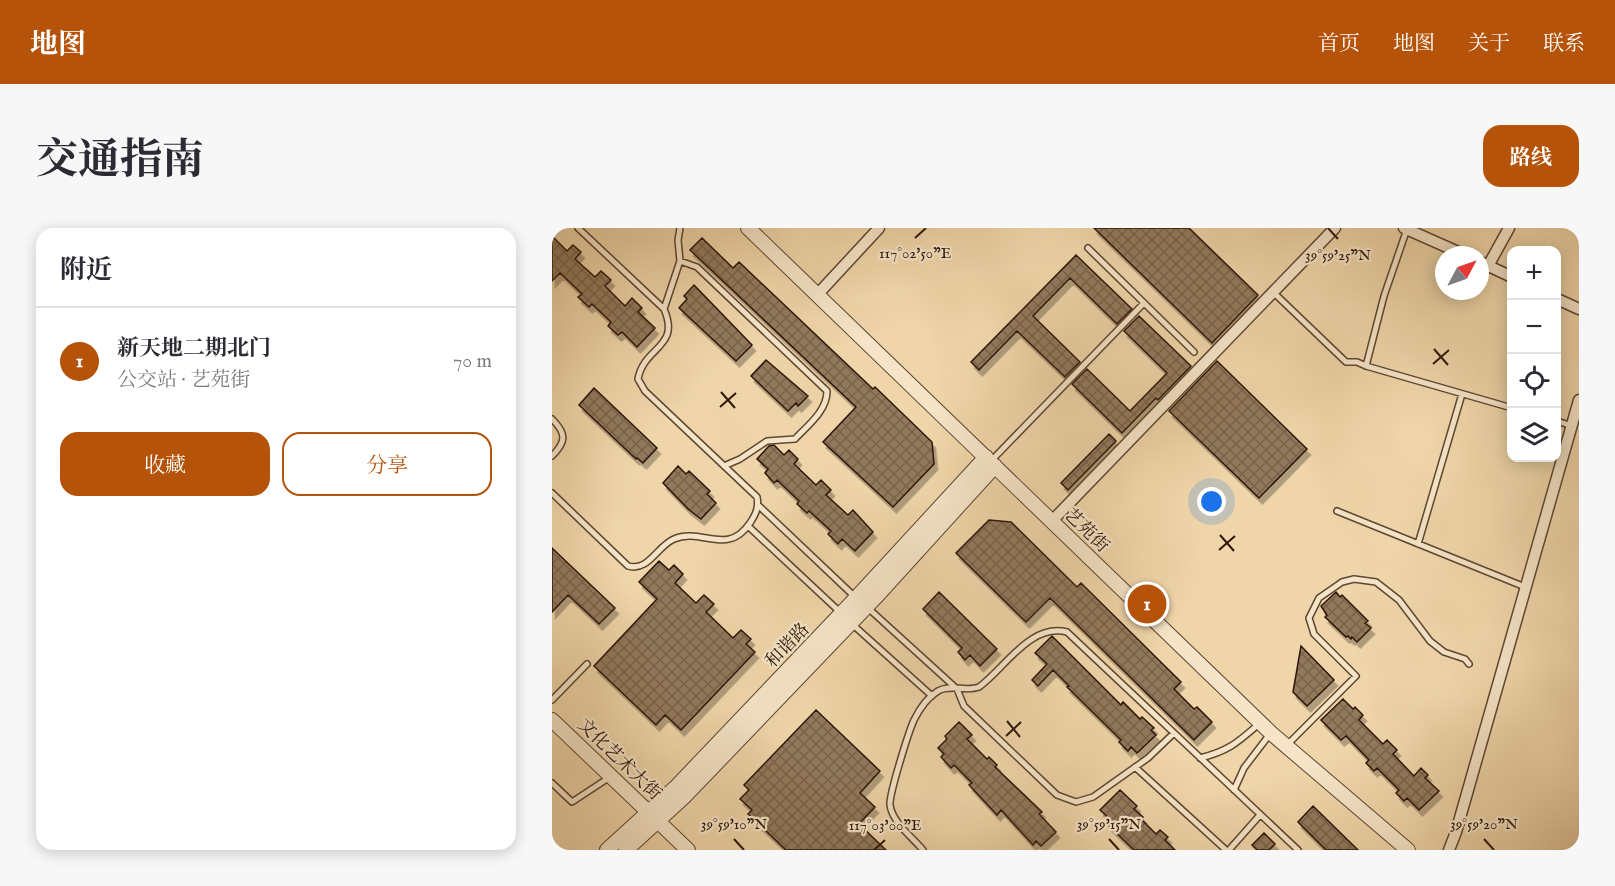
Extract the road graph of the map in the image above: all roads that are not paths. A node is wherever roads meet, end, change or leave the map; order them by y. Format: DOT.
graph roads {
  1 [pos="578,228"];
  2 [pos="680,228"];
  3 [pos="748,228"];
  4 [pos="879,228"];
  5 [pos="1335,228"];
  6 [pos="1509,228"];
  7 [pos="1405,229"];
  8 [pos="1444,246"];
  9 [pos="1088,248"];
  10 [pos="1489,257"];
  11 [pos="680,261"];
  12 [pos="1489,266"];
  13 [pos="1507,275"];
  14 [pos="1273,292"];
  15 [pos="817,295"];
  16 [pos="1561,300"];
  17 [pos="1144,303"];
  18 [pos="664,309"];
  19 [pos="1579,309"];
  20 [pos="1194,352"];
  21 [pos="1366,366"];
  22 [pos="1462,393"];
  23 [pos="1579,400"];
  24 [pos="1507,406"];
  25 [pos="552,419"];
  26 [pos="1561,422"];
  27 [pos="1572,426"];
  28 [pos="552,456"];
  29 [pos="991,462"];
  30 [pos="724,466"];
  31 [pos="552,493"];
  32 [pos="758,505"];
  33 [pos="1336,511"];
  34 [pos="1052,520"];
  35 [pos="748,526"];
  36 [pos="1418,544"];
  37 [pos="1525,588"];
  38 [pos="861,602"];
  39 [pos="846,618"];
  40 [pos="1469,663"];
  41 [pos="586,664"];
  42 [pos="957,689"];
  43 [pos="932,696"];
  44 [pos="552,700"];
  45 [pos="552,720"];
  46 [pos="1266,728"];
  47 [pos="1174,733"];
  48 [pos="1286,746"];
  49 [pos="1200,758"];
  50 [pos="1135,767"];
  51 [pos="611,777"];
  52 [pos="552,783"];
  53 [pos="1234,790"];
  54 [pos="1260,815"];
  55 [pos="653,817"];
  56 [pos="607,850"];
  57 [pos="626,850"];
  58 [pos="688,850"];
  59 [pos="923,850"];
  60 [pos="1227,850"];
  61 [pos="1298,850"];
  62 [pos="1408,850"];
  63 [pos="1449,850"];
  1 -- 18 [label="lane"];
  2 -- 11 [label="lane"];
  3 -- 15 [label="street, 艺苑街"];
  4 -- 15 [label="street"];
  5 -- 14 [label="street"];
  6 -- 10 [label="street"];
  7 -- 8 [label="street"];
  7 -- 21 [label="lane"];
  9 -- 17 [label="lane"];
  11 -- 18 [label="lane"];
  11 -- 30 [label="lane"];
  12 -- 13 [label="street"];
  14 -- 21 [label="lane"];
  14 -- 34 [label="street"];
  15 -- 29 [label="street, 艺苑街"];
  16 -- 19 [label="street"];
  17 -- 20 [label="lane"];
  17 -- 29 [label="lane"];
  18 -- 30 [label="lane"];
  21 -- 22 [label="lane"];
  22 -- 24 [label="lane"];
  22 -- 36 [label="lane"];
  23 -- 27 [label="street"];
  25 -- 28 [label="lane"];
  26 -- 27 [label="lane"];
  27 -- 37 [label="street"];
  29 -- 34 [label="street, 艺苑街"];
  29 -- 38 [label="street, 和谐路"];
  30 -- 32 [label="lane"];
  31 -- 35 [label="lane"];
  32 -- 35 [label="lane"];
  32 -- 38 [label="lane"];
  33 -- 36 [label="lane"];
  34 -- 46 [label="street, 艺苑街"];
  35 -- 39 [label="lane"];
  36 -- 37 [label="lane"];
  37 -- 63 [label="street"];
  38 -- 39 [label="street, 和谐路"];
  38 -- 42 [label="lane"];
  39 -- 43 [label="lane"];
  39 -- 55 [label="street, 和谐路"];
  40 -- 48 [label="lane"];
  41 -- 44 [label="lane"];
  42 -- 43 [label="lane"];
  42 -- 47 [label="lane"];
  42 -- 50 [label="lane"];
  43 -- 59 [label="lane"];
  45 -- 51 [label="street, 文化艺术大街"];
  46 -- 48 [label="street, 艺苑街"];
  46 -- 49 [label="lane"];
  46 -- 53 [label="lane"];
  47 -- 49 [label="lane"];
  47 -- 50 [label="lane"];
  48 -- 62 [label="street, 艺苑街"];
  49 -- 53 [label="lane"];
  50 -- 60 [label="lane"];
  51 -- 52 [label="lane"];
  51 -- 55 [label="street, 文化艺术大街"];
  53 -- 54 [label="lane"];
  54 -- 60 [label="lane"];
  54 -- 61 [label="lane"];
  55 -- 56 [label="street, 和谐路"];
  55 -- 57 [label="street, 和谐路"];
  55 -- 58 [label="street, 文化艺术大街"];
}
